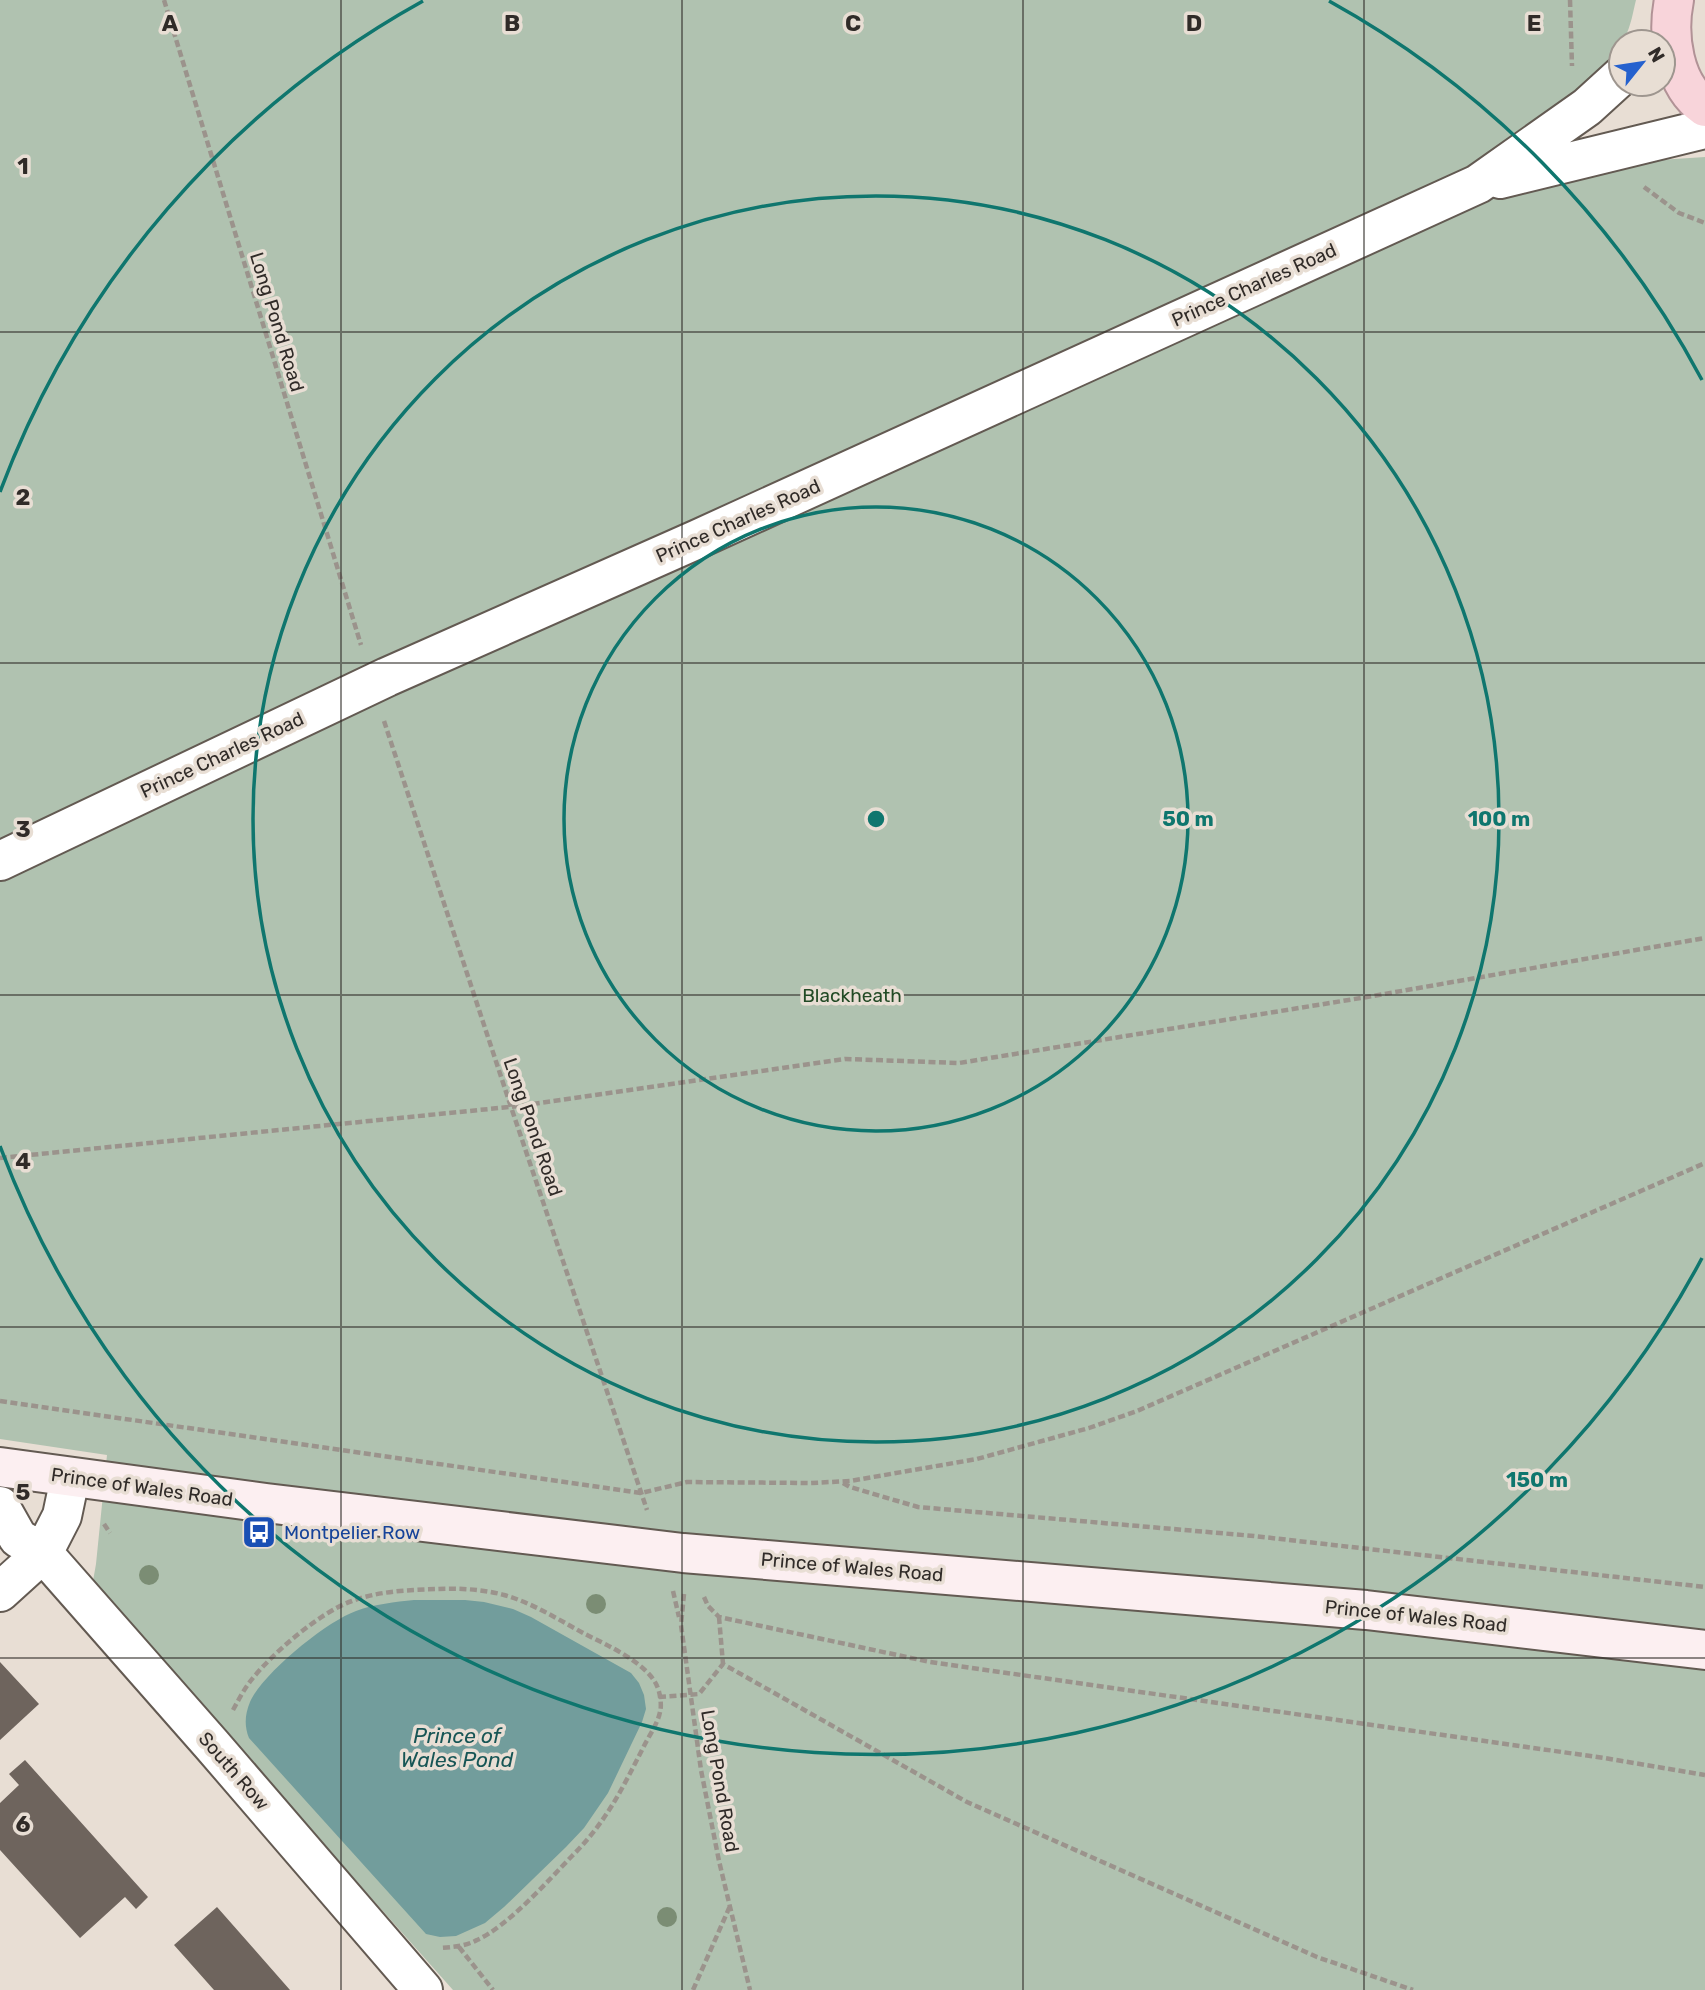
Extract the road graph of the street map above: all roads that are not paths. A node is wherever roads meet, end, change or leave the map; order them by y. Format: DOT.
graph roads {
  1 [pos="1665,19"];
  2 [pos="1607,89"];
  3 [pos="1705,107"];
  4 [pos="1705,129"];
  5 [pos="1478,184"];
  6 [pos="0,862"];
  7 [pos="0,1467"];
  8 [pos="70,1478"];
  9 [pos="0,1506"];
  10 [pos="43,1553"];
  11 [pos="0,1592"];
  12 [pos="1705,1650"];
  13 [pos="423,1990"];
  1 -- 3 [label="highway"];
  2 -- 5 [label="street, Prince Charles Road"];
  4 -- 5 [label="street, Prince Charles Road"];
  5 -- 6 [label="street, Prince Charles Road"];
  7 -- 8 [label="main road, Prince of Wales Road"];
  8 -- 10 [label="street"];
  8 -- 12 [label="main road, Prince of Wales Road"];
  9 -- 10 [label="street, South Row"];
  10 -- 11 [label="street"];
  10 -- 13 [label="street, South Row"];
}
